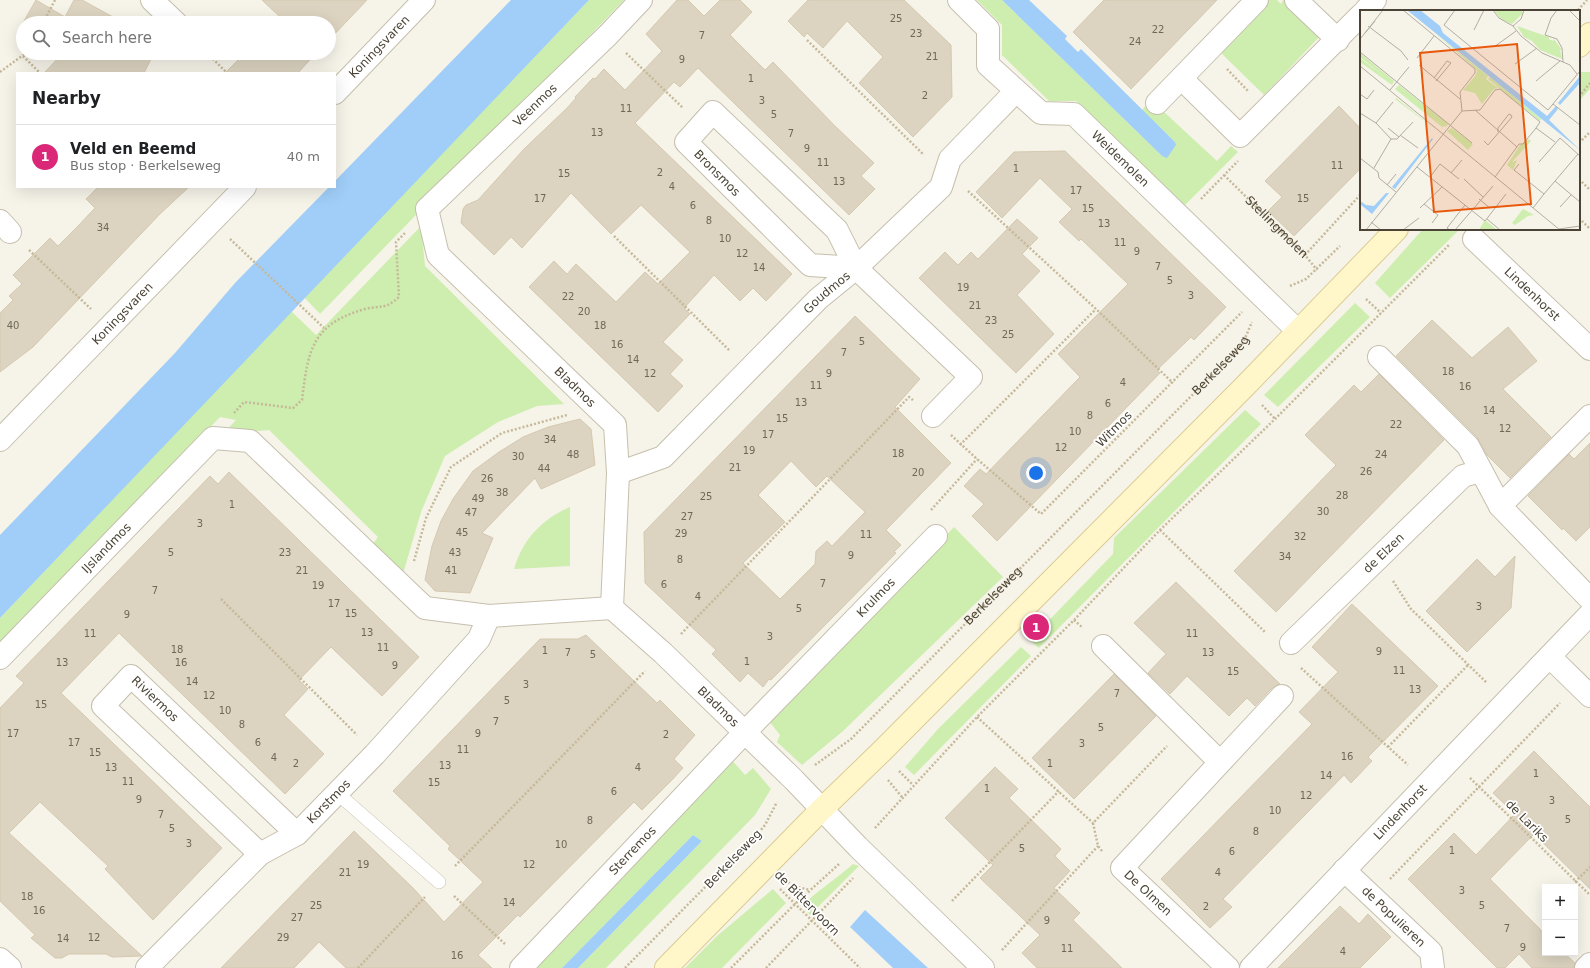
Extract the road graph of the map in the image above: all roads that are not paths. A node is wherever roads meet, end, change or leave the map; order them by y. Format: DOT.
graph roads {
  1 [pos="152,0"];
  2 [pos="424,0"];
  3 [pos="641,0"];
  4 [pos="959,0"];
  5 [pos="1257,0"];
  6 [pos="1296,0"];
  7 [pos="1376,0"];
  8 [pos="1366,10"];
  9 [pos="169,16"];
  10 [pos="1360,16"];
  11 [pos="1590,34"];
  12 [pos="1338,40"];
  13 [pos="1580,45"];
  14 [pos="1187,84"];
  15 [pos="1016,91"];
  16 [pos="336,92"];
  17 [pos="1157,103"];
  18 [pos="244,188"];
  19 [pos="428,209"];
  20 [pos="1396,230"];
  21 [pos="1464,240"];
  22 [pos="856,268"];
  23 [pos="1298,331"];
  24 [pos="1590,349"];
  25 [pos="1379,357"];
  26 [pos="933,416"];
  27 [pos="1590,416"];
  28 [pos="0,440"];
  29 [pos="1481,471"];
  30 [pos="618,473"];
  31 [pos="1500,506"];
  32 [pos="936,536"];
  33 [pos="1590,597"];
  34 [pos="612,608"];
  35 [pos="1590,614"];
  36 [pos="489,616"];
  37 [pos="1291,643"];
  38 [pos="1103,646"];
  39 [pos="1550,657"];
  40 [pos="0,658"];
  41 [pos="1282,696"];
  42 [pos="1590,696"];
  43 [pos="745,732"];
  44 [pos="1220,762"];
  45 [pos="337,793"];
  46 [pos="821,810"];
  47 [pos="296,834"];
  48 [pos="260,854"];
  49 [pos="1344,870"];
  50 [pos="439,882"];
  51 [pos="0,959"];
  52 [pos="1590,964"];
  53 [pos="523,965"];
  54 [pos="10,968"];
  55 [pos="147,968"];
  56 [pos="666,968"];
  57 [pos="983,968"];
  58 [pos="1228,968"];
  59 [pos="1251,968"];
  60 [pos="1433,968"];
  61 [pos="1586,968"];
  1 -- 9 [label="street"];
  2 -- 16 [label="street, Koningsvaren"];
  3 -- 19 [label="street, Veenmos"];
  4 -- 15 [label="street, Weidemolen"];
  5 -- 17 [label="street"];
  6 -- 12 [label="street"];
  7 -- 8 [label="street"];
  10 -- 12 [label="street"];
  11 -- 13 [label="street"];
  12 -- 14 [label="street"];
  15 -- 22 [label="street, Goudmos"];
  15 -- 23 [label="street, Weidemolen"];
  18 -- 28 [label="street, Koningsvaren"];
  19 -- 30 [label="street, Bladmos"];
  20 -- 23 [label="street"];
  21 -- 24 [label="street, Lindenhorst"];
  22 -- 22 [label="street, Bronsmos"];
  22 -- 26 [label="street, Bronsmos"];
  22 -- 30 [label="street, Goudmos"];
  23 -- 46 [label="street"];
  25 -- 29 [label="street"];
  27 -- 31 [label="street"];
  29 -- 31 [label="street"];
  29 -- 37 [label="street, de Elzen"];
  30 -- 34 [label="street, Bladmos"];
  31 -- 33 [label="street"];
  32 -- 43 [label="street, Krulmos"];
  34 -- 36 [label="street"];
  34 -- 43 [label="street, Bladmos"];
  35 -- 39 [label="street, Lindenhorst"];
  36 -- 40 [label="street, IJslandmos"];
  36 -- 45 [label="street, Korstmos"];
  38 -- 44 [label="street"];
  39 -- 42 [label="street"];
  39 -- 49 [label="street, Lindenhorst"];
  41 -- 44 [label="street, De Olmen"];
  43 -- 46 [label="street, Bladmos"];
  43 -- 53 [label="street, Sterremos"];
  44 -- 58 [label="street, De Olmen"];
  45 -- 47 [label="street, Korstmos"];
  45 -- 50 [label="lane"];
  46 -- 56 [label="street"];
  46 -- 57 [label="street, Bladmos"];
  47 -- 48 [label="street, Korstmos"];
  47 -- 48 [label="street, Riviermos"];
  48 -- 55 [label="street, Korstmos"];
  49 -- 59 [label="street, Lindenhorst"];
  49 -- 60 [label="street, de Populieren"];
  51 -- 54 [label="street"];
  52 -- 61 [label="street"];
}
